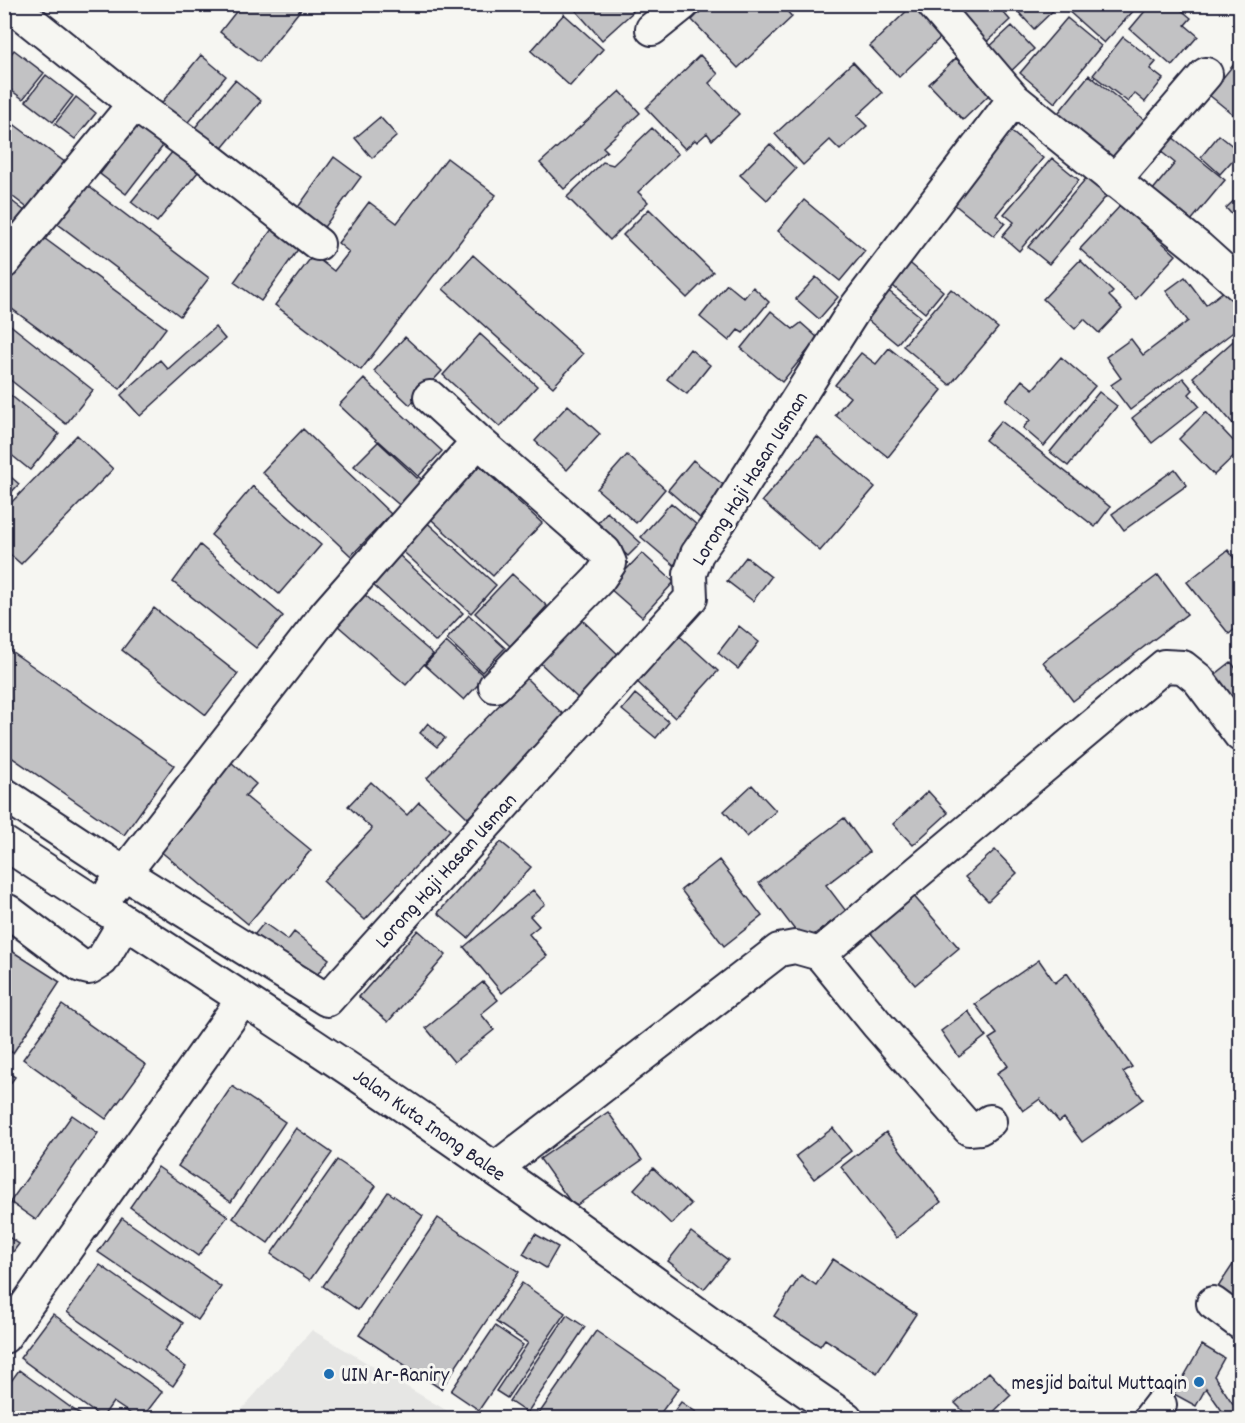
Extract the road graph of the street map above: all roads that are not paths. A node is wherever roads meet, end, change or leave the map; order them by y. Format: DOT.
graph roads {
  1 [pos="9,4"];
  2 [pos="683,4"];
  3 [pos="933,4"];
  4 [pos="651,29"];
  5 [pos="1206,74"];
  6 [pos="1014,99"];
  7 [pos="134,104"];
  8 [pos="1113,181"];
  9 [pos="318,244"];
  10 [pos="4,262"];
  11 [pos="1240,285"];
  12 [pos="430,397"];
  13 [pos="478,441"];
  14 [pos="495,686"];
  15 [pos="1240,735"];
  16 [pos="4,794"];
  17 [pos="4,843"];
  18 [pos="124,873"];
  19 [pos="8,911"];
  20 [pos="112,914"];
  21 [pos="820,954"];
  22 [pos="243,999"];
  23 [pos="980,1126"];
  24 [pos="495,1169"];
  25 [pos="1213,1304"];
  26 [pos="1240,1323"];
  27 [pos="4,1337"];
  28 [pos="846,1419"];
  1 -- 7 [label="street"];
  2 -- 4 [label="street"];
  3 -- 6 [label="street"];
  5 -- 8 [label="street"];
  6 -- 8 [label="street"];
  6 -- 18 [label="street, Lorong Haji Hasan Usman"];
  7 -- 9 [label="street"];
  7 -- 10 [label="street"];
  8 -- 11 [label="street"];
  12 -- 13 [label="street"];
  13 -- 14 [label="street"];
  13 -- 18 [label="street"];
  15 -- 21 [label="street"];
  16 -- 18 [label="street"];
  17 -- 20 [label="street, Jalan Kuta Inong Balee"];
  18 -- 20 [label="street"];
  19 -- 20 [label="street"];
  20 -- 22 [label="street, Jalan Kuta Inong Balee"];
  21 -- 23 [label="street"];
  21 -- 24 [label="street"];
  22 -- 24 [label="street, Jalan Kuta Inong Balee"];
  22 -- 27 [label="street"];
  24 -- 28 [label="street, Jalan Kuta Inong Balee"];
  25 -- 26 [label="street"];
}
